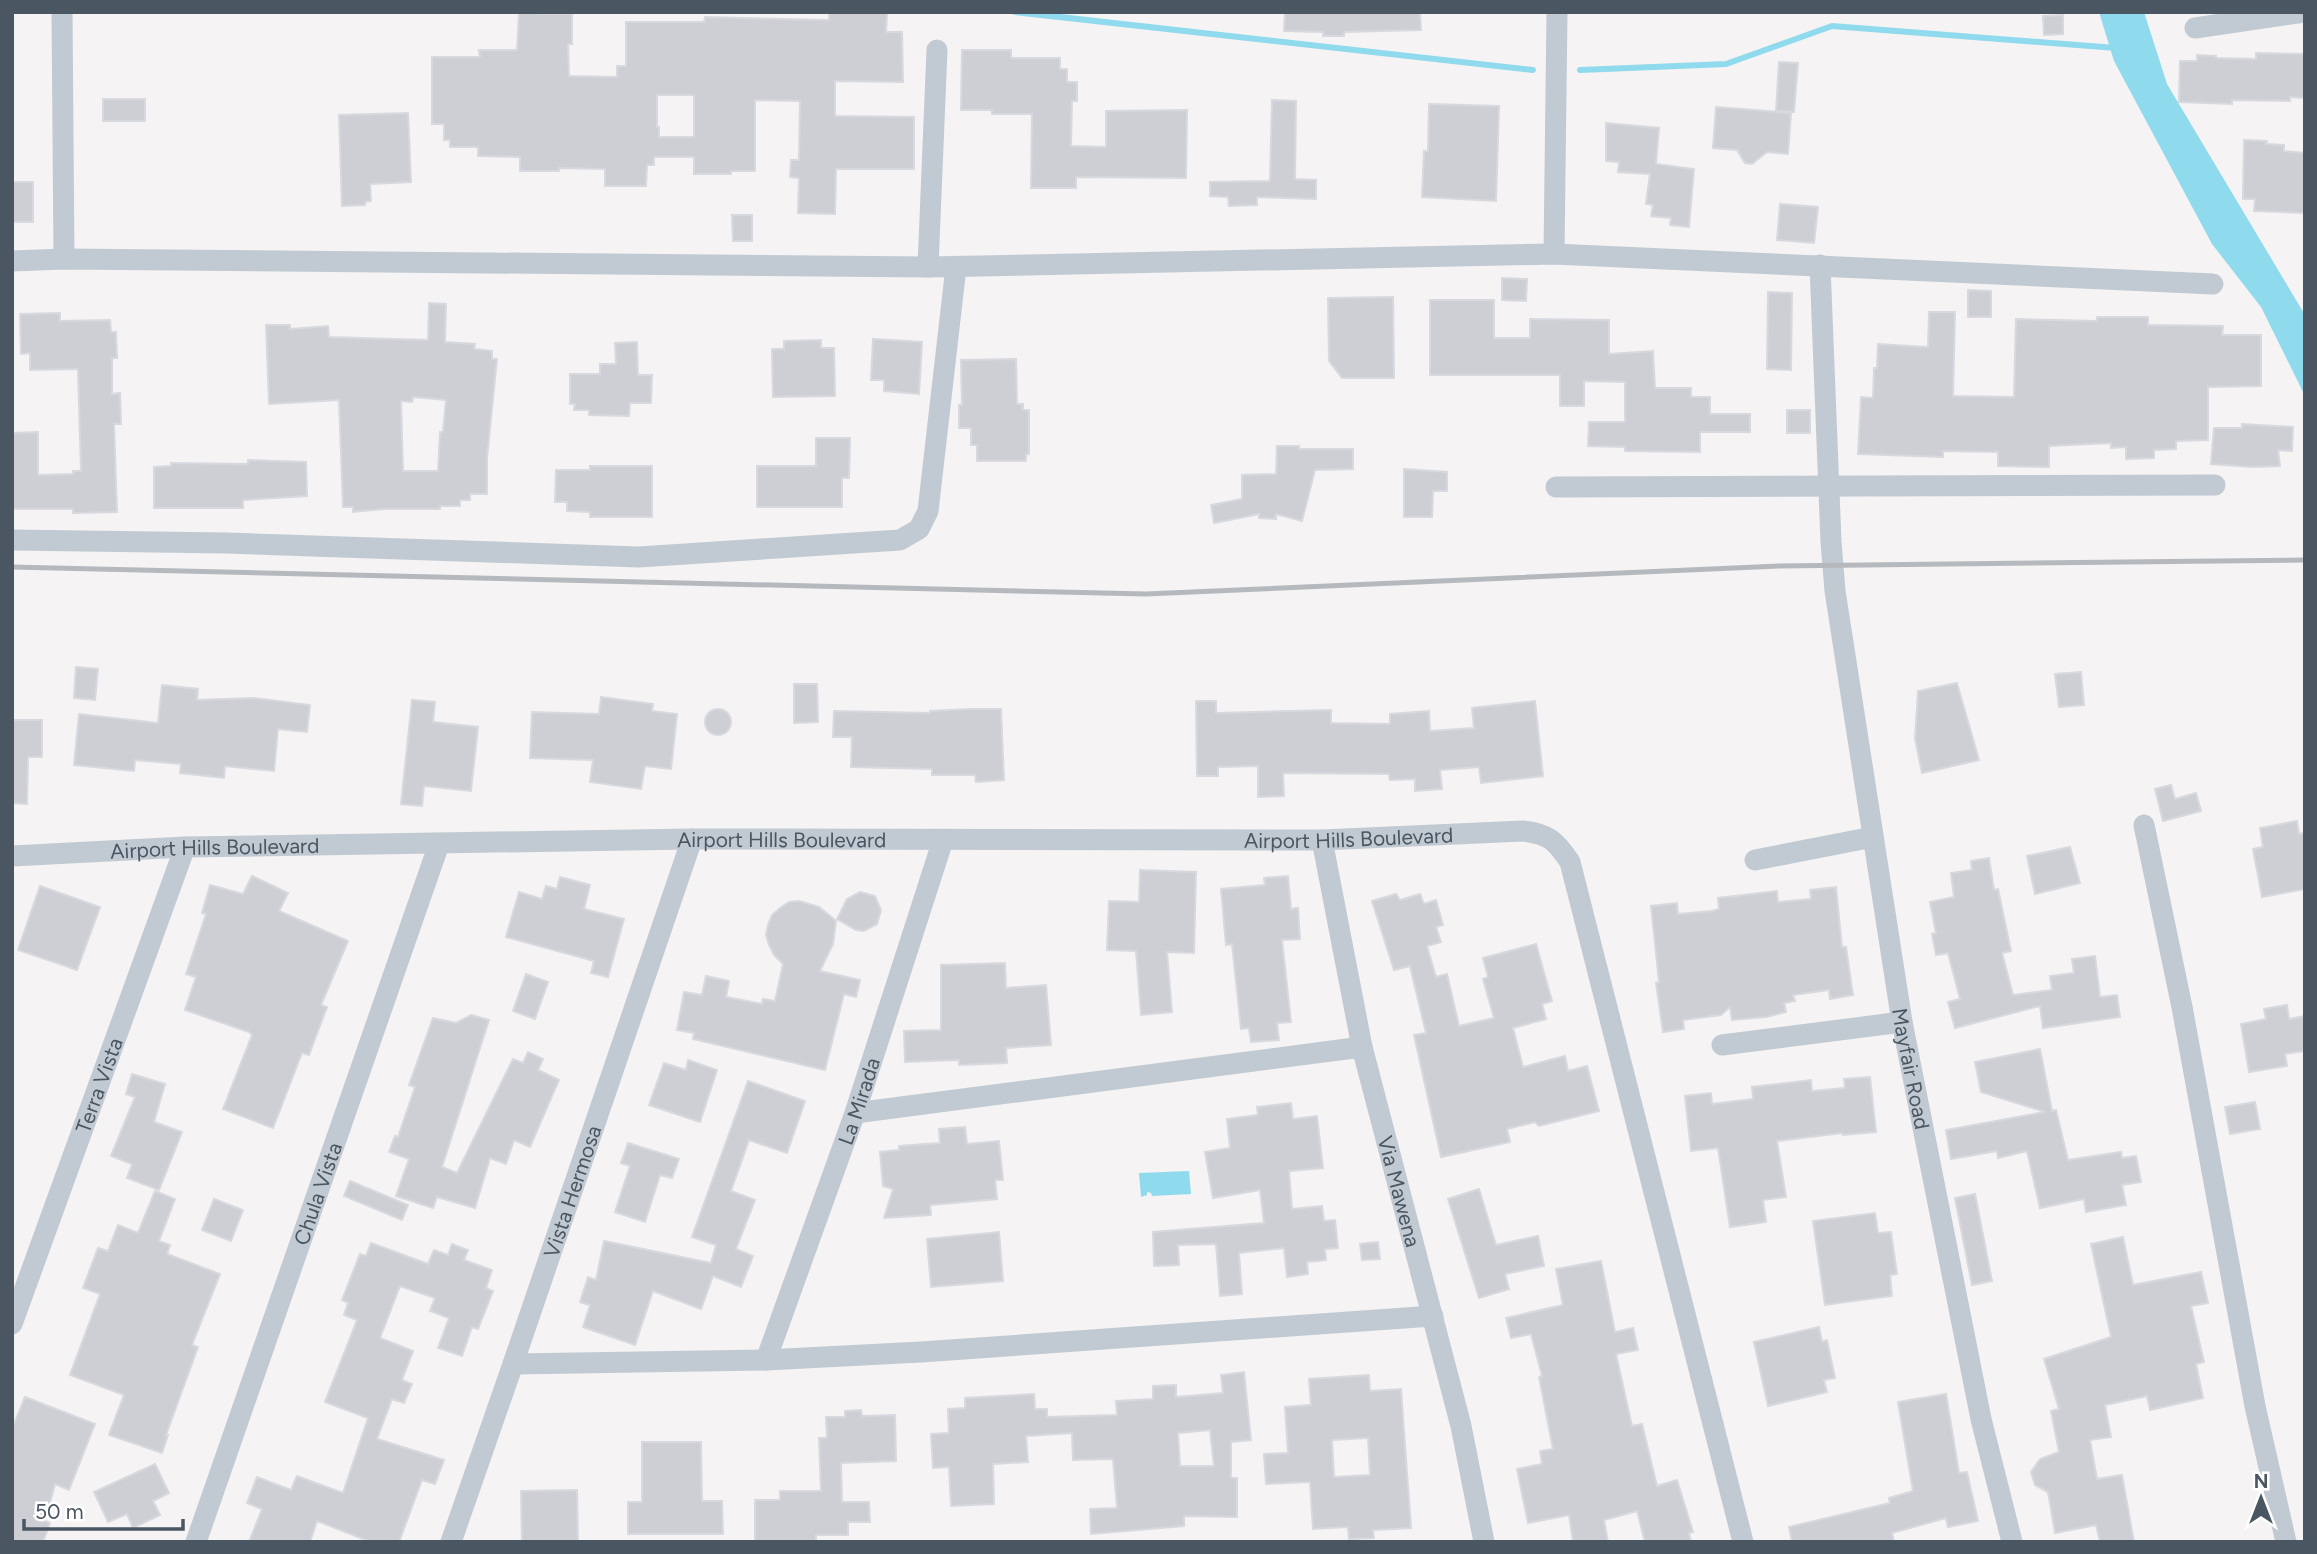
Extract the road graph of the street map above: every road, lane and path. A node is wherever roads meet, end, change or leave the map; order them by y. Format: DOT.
graph roads {
  1 [pos="62,12"];
  2 [pos="1557,12"];
  3 [pos="2305,12"];
  4 [pos="2194,28"];
  5 [pos="937,50"];
  6 [pos="1554,254"];
  7 [pos="64,259"];
  8 [pos="12,261"];
  9 [pos="1820,265"];
  10 [pos="928,267"];
  11 [pos="956,267"];
  12 [pos="2213,284"];
  13 [pos="2215,485"];
  14 [pos="1556,486"];
  15 [pos="1829,488"];
  16 [pos="12,540"];
  17 [pos="2144,825"];
  18 [pos="1873,837"];
  19 [pos="692,839"];
  20 [pos="943,839"];
  21 [pos="1322,839"];
  22 [pos="439,844"];
  23 [pos="185,847"];
  24 [pos="12,856"];
  25 [pos="1755,860"];
  26 [pos="1902,1021"];
  27 [pos="1722,1045"];
  28 [pos="1362,1047"];
  29 [pos="855,1113"];
  30 [pos="1433,1316"];
  31 [pos="12,1324"];
  32 [pos="766,1360"];
  33 [pos="513,1364"];
  34 [pos="196,1542"];
  35 [pos="451,1542"];
  36 [pos="1483,1542"];
  37 [pos="1744,1542"];
  38 [pos="2012,1542"];
  39 [pos="2286,1542"];
  1 -- 7 [label="street"];
  2 -- 6 [label="street"];
  3 -- 4 [label="street"];
  5 -- 10 [label="street"];
  6 -- 9 [label="street"];
  6 -- 11 [label="street"];
  7 -- 8 [label="street"];
  7 -- 10 [label="street"];
  9 -- 12 [label="street"];
  9 -- 15 [label="street, Mayfair Road"];
  10 -- 11 [label="street"];
  11 -- 16 [label="street"];
  13 -- 15 [label="street"];
  14 -- 15 [label="street"];
  15 -- 18 [label="street, Mayfair Road"];
  17 -- 39 [label="street"];
  18 -- 25 [label="street"];
  18 -- 26 [label="street, Mayfair Road"];
  19 -- 20 [label="street, Airport Hills Boulevard"];
  19 -- 22 [label="street, Airport Hills Boulevard"];
  19 -- 33 [label="street, Vista Hermosa"];
  20 -- 21 [label="street, Airport Hills Boulevard"];
  20 -- 29 [label="street, La Mirada"];
  21 -- 28 [label="street, Via Mawena"];
  21 -- 37 [label="street, Airport Hills Boulevard"];
  22 -- 23 [label="street, Airport Hills Boulevard"];
  22 -- 34 [label="street, Chula Vista"];
  23 -- 24 [label="street, Airport Hills Boulevard"];
  23 -- 31 [label="street, Terra Vista"];
  26 -- 27 [label="street"];
  26 -- 38 [label="street, Mayfair Road"];
  28 -- 29 [label="street"];
  28 -- 30 [label="street, Via Mawena"];
  29 -- 32 [label="street, La Mirada"];
  30 -- 32 [label="street"];
  30 -- 36 [label="street, Via Mawena"];
  32 -- 33 [label="street"];
  33 -- 35 [label="street, Vista Hermosa"];
}
